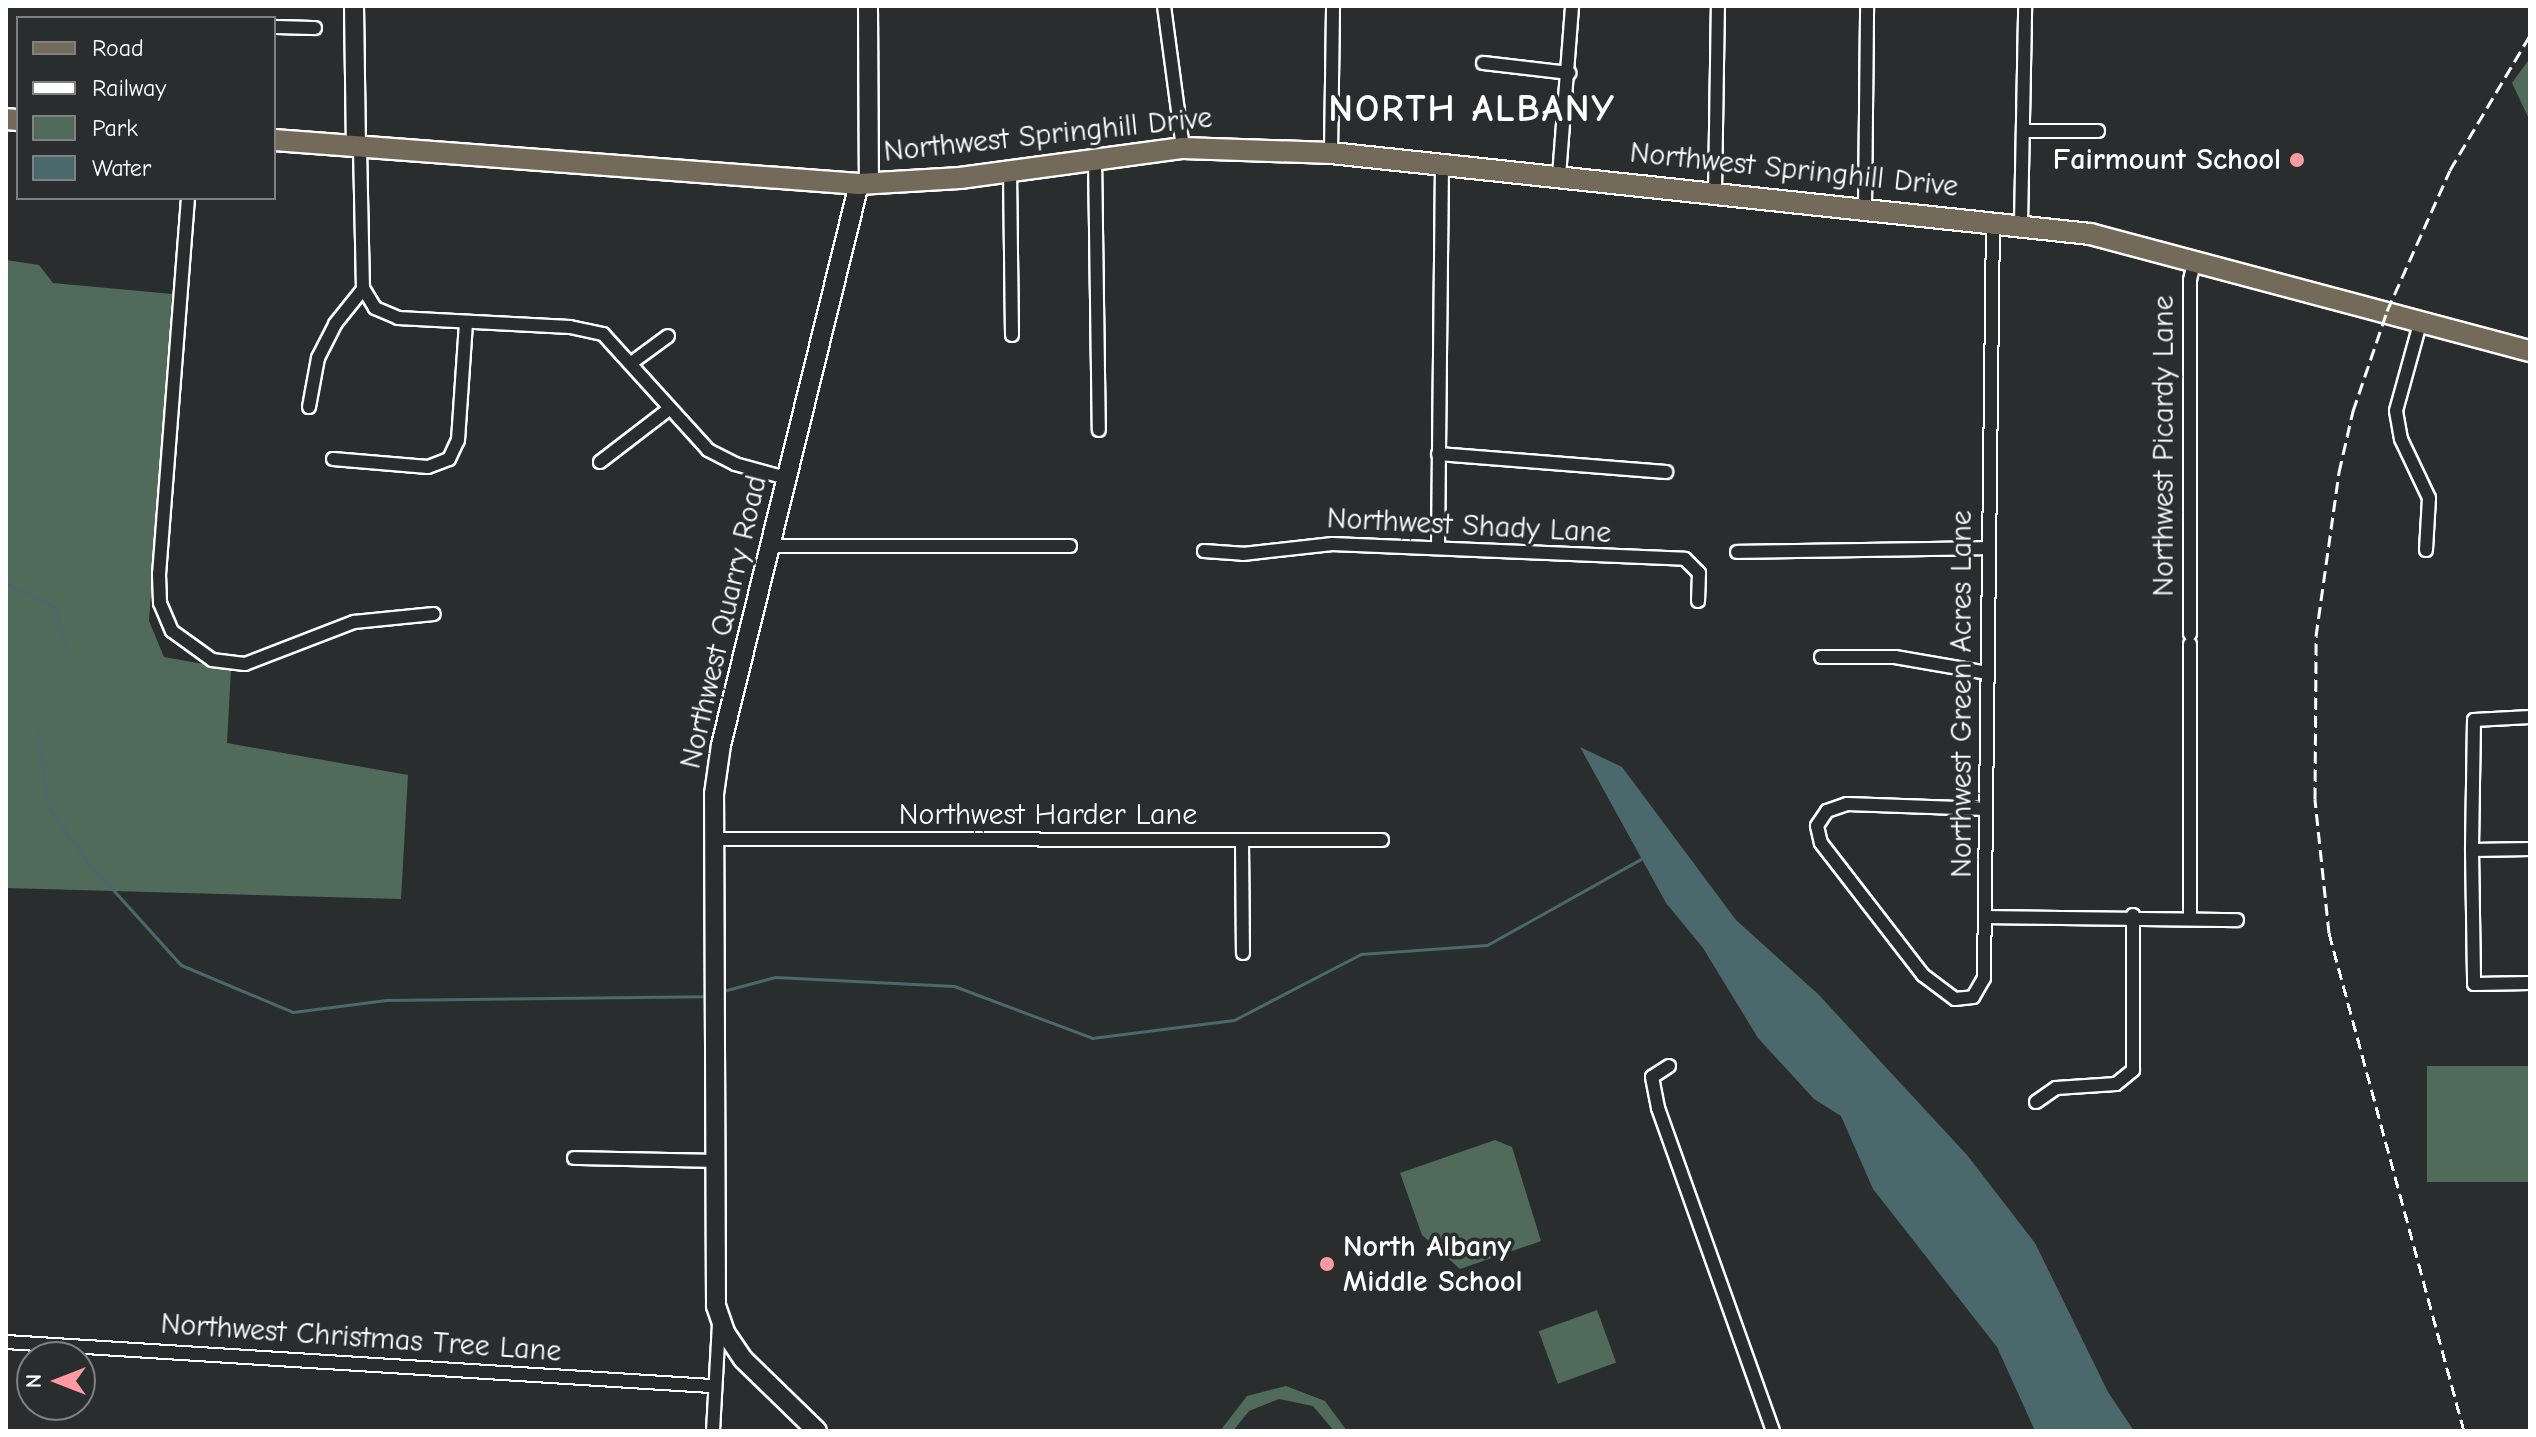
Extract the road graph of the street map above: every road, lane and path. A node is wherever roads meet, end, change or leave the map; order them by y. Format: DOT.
graph roads {
  1 [pos="354,6"];
  2 [pos="868,6"];
  3 [pos="1164,6"];
  4 [pos="1333,6"];
  5 [pos="1572,6"];
  6 [pos="1718,6"];
  7 [pos="1867,6"];
  8 [pos="2025,6"];
  9 [pos="276,27"];
  10 [pos="315,28"];
  11 [pos="1483,63"];
  12 [pos="1569,73"];
  13 [pos="2023,131"];
  14 [pos="2098,131"];
  15 [pos="276,140"];
  16 [pos="358,146"];
  17 [pos="1183,148"];
  18 [pos="1331,153"];
  19 [pos="1095,157"];
  20 [pos="1442,165"];
  21 [pos="1010,171"];
  22 [pos="1559,176"];
  23 [pos="864,184"];
  24 [pos="1715,192"];
  25 [pos="188,200"];
  26 [pos="1865,208"];
  27 [pos="1993,221"];
  28 [pos="2021,224"];
  29 [pos="2195,259"];
  30 [pos="363,289"];
  31 [pos="2421,320"];
  32 [pos="466,322"];
  33 [pos="1012,335"];
  34 [pos="668,336"];
  35 [pos="2530,351"];
  36 [pos="634,361"];
  37 [pos="309,407"];
  38 [pos="669,409"];
  39 [pos="1099,430"];
  40 [pos="1438,454"];
  41 [pos="333,459"];
  42 [pos="600,462"];
  43 [pos="1666,472"];
  44 [pos="786,478"];
  45 [pos="770,546"];
  46 [pos="1070,546"];
  47 [pos="1438,546"];
  48 [pos="1989,548"];
  49 [pos="2426,550"];
  50 [pos="1204,551"];
  51 [pos="1737,552"];
  52 [pos="1698,601"];
  53 [pos="434,614"];
  54 [pos="1821,657"];
  55 [pos="1988,673"];
  56 [pos="2530,717"];
  57 [pos="1986,809"];
  58 [pos="714,839"];
  59 [pos="1382,840"];
  60 [pos="1242,843"];
  61 [pos="2530,849"];
  62 [pos="2472,850"];
  63 [pos="2133,915"];
  64 [pos="1987,917"];
  65 [pos="2190,917"];
  66 [pos="2237,920"];
  67 [pos="1243,953"];
  68 [pos="2530,983"];
  69 [pos="1669,1066"];
  70 [pos="2036,1102"];
  71 [pos="574,1158"];
  72 [pos="713,1161"];
  73 [pos="720,1321"];
  74 [pos="6,1342"];
  75 [pos="712,1386"];
  76 [pos="713,1431"];
  77 [pos="817,1431"];
  78 [pos="1773,1431"];
  1 -- 16 [label="street"];
  2 -- 23 [label="street, Northwest Quarry Road"];
  3 -- 17 [label="street"];
  4 -- 18 [label="street"];
  5 -- 12 [label="street"];
  6 -- 24 [label="street"];
  7 -- 26 [label="street"];
  8 -- 13 [label="street"];
  9 -- 10 [label="street"];
  11 -- 12 [label="street"];
  12 -- 22 [label="street"];
  13 -- 14 [label="street"];
  13 -- 28 [label="street"];
  15 -- 16 [label="main road, Northwest Springhill Drive"];
  16 -- 23 [label="main road, Northwest Springhill Drive"];
  16 -- 30 [label="street"];
  17 -- 18 [label="main road, Northwest Springhill Drive"];
  17 -- 19 [label="main road, Northwest Springhill Drive"];
  18 -- 20 [label="main road, Northwest Springhill Drive"];
  19 -- 21 [label="main road, Northwest Springhill Drive"];
  19 -- 39 [label="street"];
  20 -- 22 [label="main road, Northwest Springhill Drive"];
  20 -- 40 [label="street"];
  21 -- 23 [label="main road, Northwest Springhill Drive"];
  21 -- 33 [label="street"];
  22 -- 24 [label="main road, Northwest Springhill Drive"];
  23 -- 44 [label="street, Northwest Quarry Road"];
  24 -- 26 [label="main road, Northwest Springhill Drive"];
  25 -- 53 [label="street"];
  26 -- 27 [label="main road, Northwest Springhill Drive"];
  27 -- 28 [label="main road, Northwest Springhill Drive"];
  27 -- 48 [label="street, Northwest Green Acres Lane"];
  28 -- 29 [label="main road, Northwest Springhill Drive"];
  29 -- 31 [label="main road, Northwest Springhill Drive"];
  29 -- 65 [label="street, Northwest Picardy Lane"];
  30 -- 32 [label="street"];
  30 -- 37 [label="street"];
  31 -- 35 [label="main road, Northwest Springhill Drive"];
  31 -- 49 [label="street"];
  32 -- 36 [label="street"];
  32 -- 41 [label="street"];
  34 -- 36 [label="street"];
  36 -- 38 [label="street"];
  38 -- 42 [label="street"];
  38 -- 44 [label="street"];
  40 -- 43 [label="street"];
  40 -- 47 [label="street"];
  44 -- 45 [label="street, Northwest Quarry Road"];
  45 -- 46 [label="street"];
  45 -- 58 [label="street, Northwest Quarry Road"];
  47 -- 50 [label="street, Northwest Shady Lane"];
  47 -- 52 [label="street, Northwest Shady Lane"];
  48 -- 51 [label="street"];
  48 -- 55 [label="street, Northwest Green Acres Lane"];
  54 -- 55 [label="street"];
  55 -- 57 [label="street, Northwest Green Acres Lane"];
  56 -- 62 [label="street"];
  57 -- 64 [label="street, Northwest Green Acres Lane"];
  57 -- 64 [label="street"];
  58 -- 60 [label="street, Northwest Harder Lane"];
  58 -- 72 [label="street, Northwest Quarry Road"];
  59 -- 60 [label="street, Northwest Harder Lane"];
  60 -- 67 [label="street"];
  61 -- 62 [label="street"];
  62 -- 68 [label="street"];
  63 -- 64 [label="street, Northwest Green Acres Lane"];
  63 -- 65 [label="street, Northwest Green Acres Lane"];
  63 -- 70 [label="street"];
  65 -- 66 [label="street, Northwest Green Acres Lane"];
  69 -- 78 [label="street"];
  71 -- 72 [label="street"];
  72 -- 73 [label="street, Northwest Quarry Road"];
  73 -- 75 [label="street, Northwest Quarry Road"];
  73 -- 77 [label="street, Northwest Quarry Road"];
  74 -- 75 [label="street, Northwest Christmas Tree Lane"];
  75 -- 76 [label="street, Northwest Quarry Road"];
}
